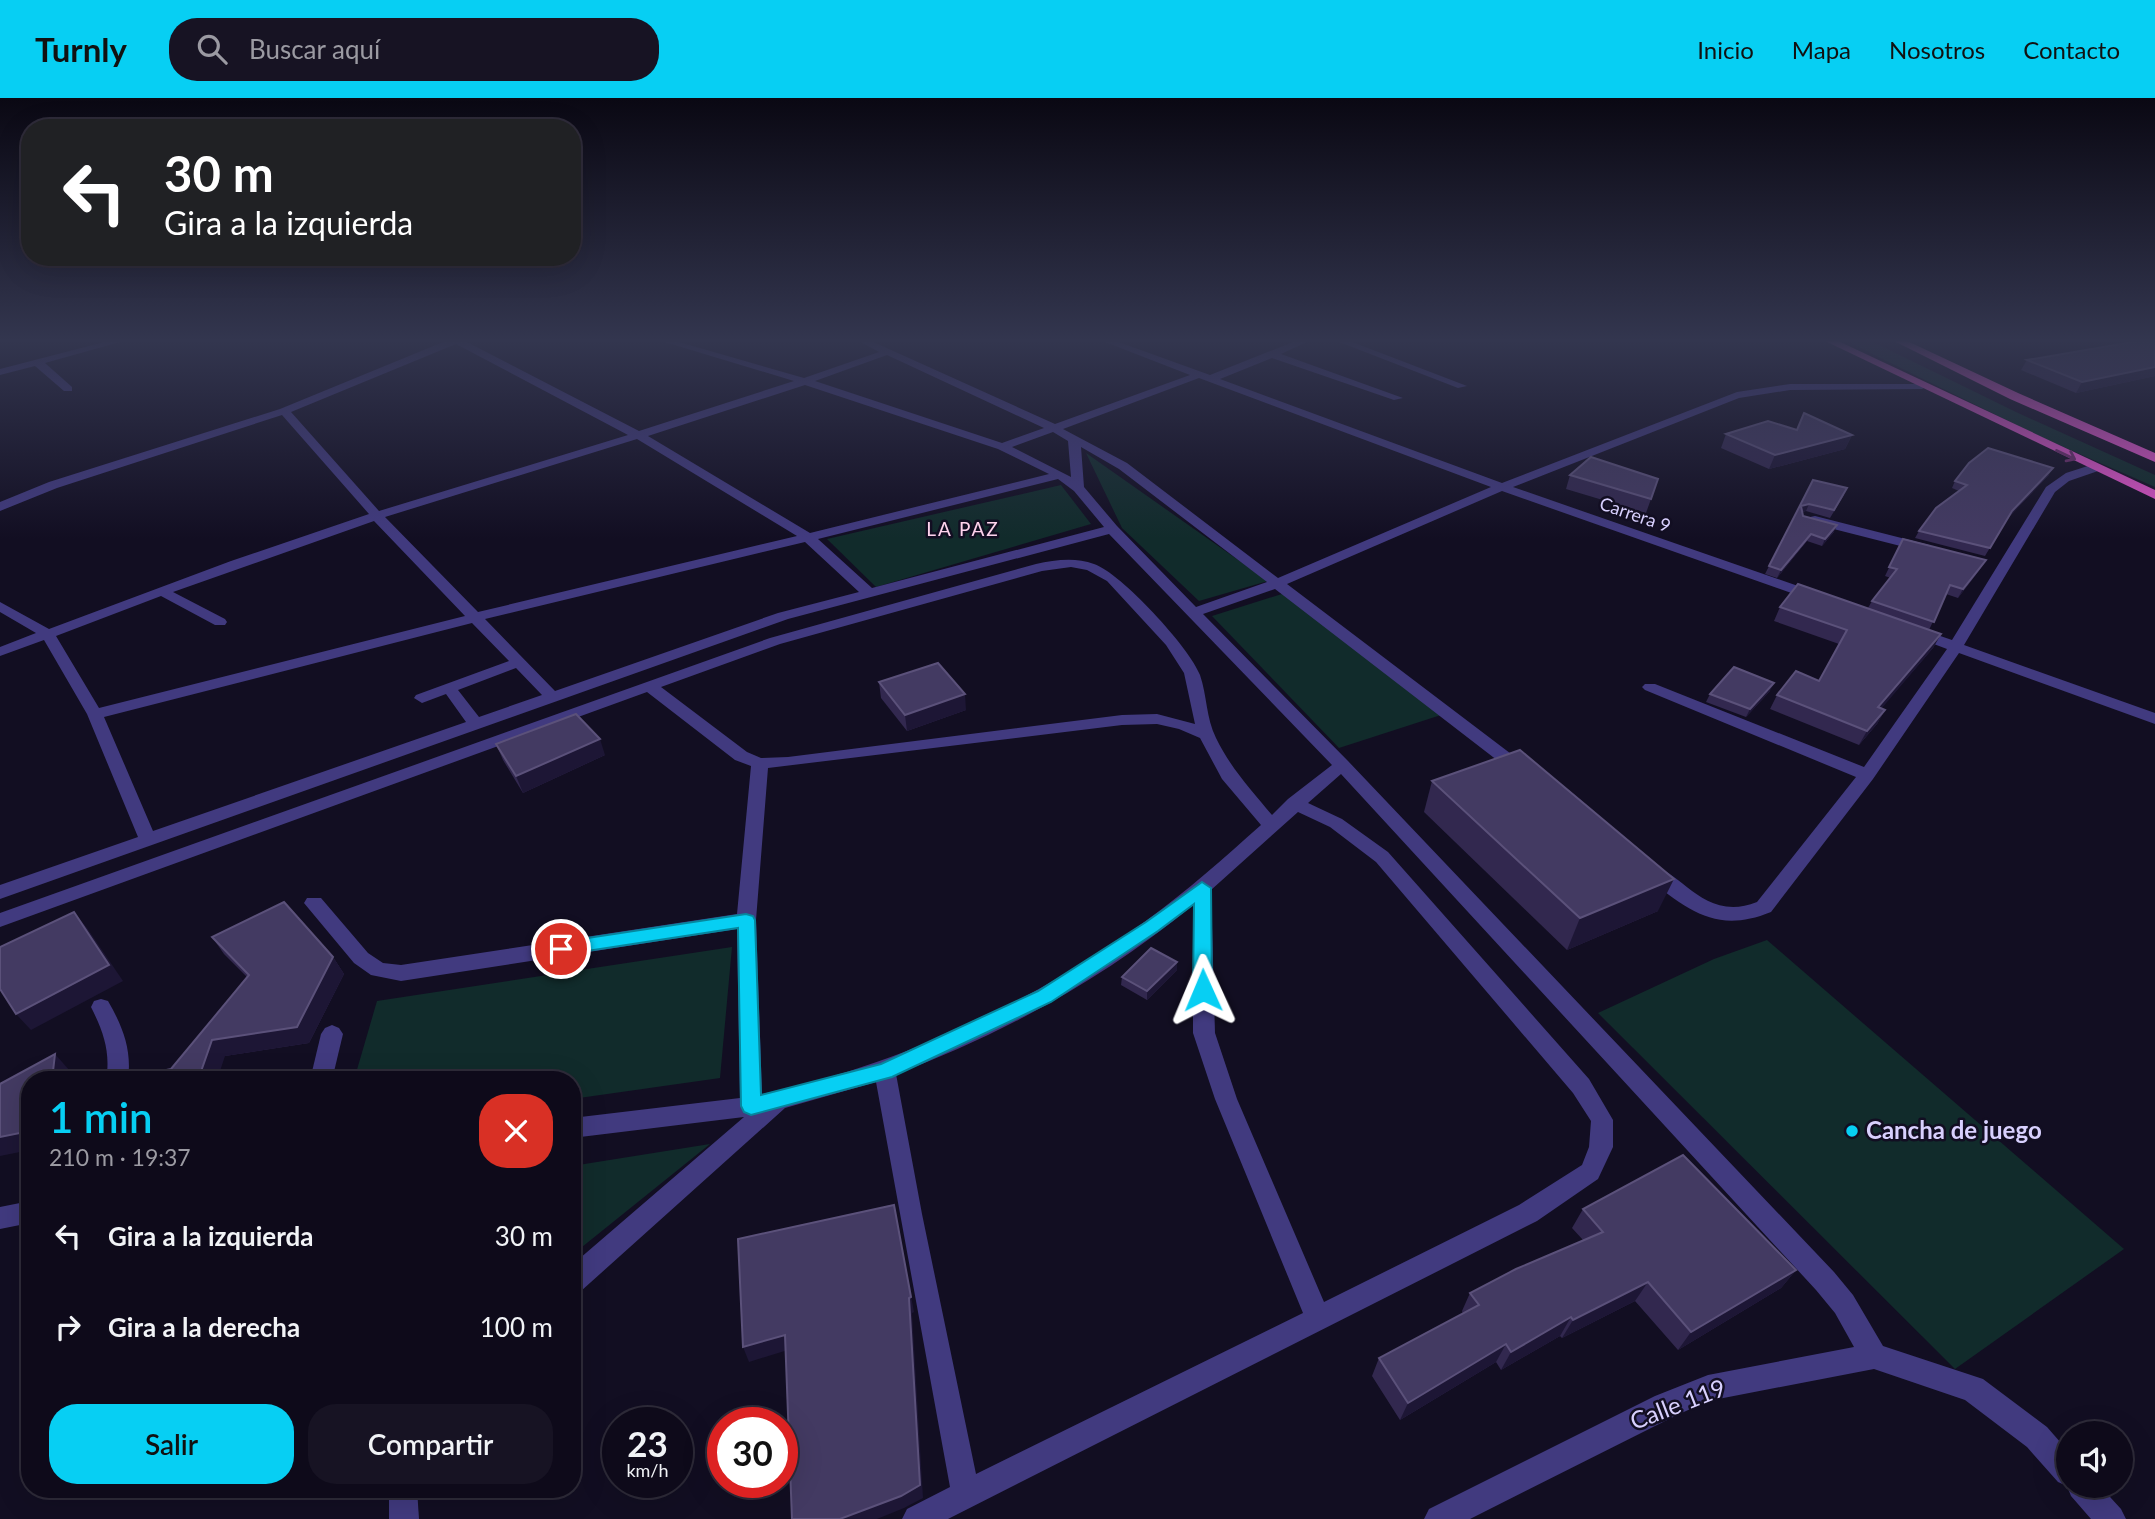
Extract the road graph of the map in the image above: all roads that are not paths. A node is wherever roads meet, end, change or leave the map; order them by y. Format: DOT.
graph roads {
  1 [pos="296,406"];
  2 [pos="583,406"];
  3 [pos="729,406"];
  4 [pos="880,406"];
  5 [pos="1009,406"];
  6 [pos="1113,406"];
  7 [pos="1285,406"];
  8 [pos="1708,406"];
  9 [pos="1965,406"];
  10 [pos="2037,406"];
  11 [pos="285,411"];
  12 [pos="1052,426"];
  13 [pos="638,435"];
  14 [pos="1074,439"];
  15 [pos="1002,447"];
  16 [pos="2155,458"];
  17 [pos="2094,468"];
  18 [pos="1060,475"];
  19 [pos="1502,486"];
  20 [pos="1078,488"];
  21 [pos="2155,495"];
  22 [pos="0,507"];
  23 [pos="377,516"];
  24 [pos="1805,518"];
  25 [pos="1112,528"];
  26 [pos="807,536"];
  27 [pos="1937,551"];
  28 [pos="1278,583"];
  29 [pos="161,591"];
  30 [pos="868,592"];
  31 [pos="1826,601"];
  32 [pos="0,606"];
  33 [pos="1195,611"];
  34 [pos="476,616"];
  35 [pos="220,622"];
  36 [pos="1904,628"];
  37 [pos="48,634"];
  38 [pos="1956,646"];
  39 [pos="0,652"];
  40 [pos="519,662"];
  41 [pos="649,686"];
  42 [pos="1650,687"];
  43 [pos="449,688"];
  44 [pos="552,697"];
  45 [pos="422,698"];
  46 [pos="95,714"];
  47 [pos="2155,719"];
  48 [pos="476,724"];
  49 [pos="1206,735"];
  50 [pos="760,763"];
  51 [pos="1342,765"];
  52 [pos="1867,775"];
  53 [pos="1532,778"];
  54 [pos="1294,803"];
  55 [pos="1271,825"];
  56 [pos="148,840"];
  57 [pos="1642,864"];
  58 [pos="1202,888"];
  59 [pos="0,892"];
  60 [pos="314,903"];
  61 [pos="0,920"];
  62 [pos="746,920"];
  63 [pos="101,1007"];
  64 [pos="332,1034"];
  65 [pos="119,1071"];
  66 [pos="323,1071"];
  67 [pos="885,1071"];
  68 [pos="781,1099"];
  69 [pos="751,1106"];
  70 [pos="581,1127"];
  71 [pos="21,1214"];
  72 [pos="0,1217"];
  73 [pos="581,1274"];
  74 [pos="1317,1316"];
  75 [pos="1874,1356"];
  76 [pos="2056,1458"];
  77 [pos="966,1496"];
  78 [pos="403,1498"];
  79 [pos="2092,1498"];
  80 [pos="404,1519"];
  81 [pos="917,1519"];
  82 [pos="1439,1519"];
  83 [pos="2111,1519"];
  1 -- 11 [label="street"];
  2 -- 13 [label="street"];
  3 -- 13 [label="street"];
  4 -- 15 [label="street"];
  5 -- 12 [label="street"];
  6 -- 12 [label="street"];
  7 -- 19 [label="street, Carrera 9"];
  8 -- 19 [label="street"];
  9 -- 17 [label="highway, one-way"];
  10 -- 16 [label="highway"];
  11 -- 22 [label="street"];
  11 -- 23 [label="street"];
  12 -- 14 [label="street"];
  12 -- 15 [label="street"];
  13 -- 23 [label="street"];
  13 -- 26 [label="street"];
  14 -- 20 [label="street"];
  14 -- 28 [label="street"];
  15 -- 18 [label="street"];
  17 -- 21 [label="highway"];
  17 -- 38 [label="street"];
  18 -- 20 [label="street"];
  18 -- 26 [label="street"];
  19 -- 28 [label="street"];
  19 -- 31 [label="street, Carrera 9"];
  20 -- 25 [label="street"];
  23 -- 29 [label="street"];
  23 -- 34 [label="street"];
  24 -- 27 [label="street"];
  25 -- 30 [label="street"];
  25 -- 33 [label="street"];
  26 -- 30 [label="street"];
  26 -- 34 [label="street"];
  28 -- 33 [label="street"];
  28 -- 53 [label="street"];
  29 -- 35 [label="street"];
  29 -- 37 [label="street"];
  30 -- 44 [label="street"];
  32 -- 37 [label="street"];
  33 -- 51 [label="street"];
  34 -- 40 [label="street"];
  34 -- 46 [label="street"];
  36 -- 38 [label="street"];
  37 -- 39 [label="street"];
  37 -- 46 [label="street"];
  38 -- 47 [label="street"];
  38 -- 52 [label="street"];
  40 -- 43 [label="street"];
  40 -- 44 [label="street"];
  41 -- 49 [label="street"];
  41 -- 50 [label="street"];
  41 -- 61 [label="street"];
  42 -- 52 [label="street"];
  43 -- 45 [label="street"];
  43 -- 48 [label="street"];
  44 -- 48 [label="street"];
  46 -- 56 [label="street"];
  48 -- 56 [label="street"];
  49 -- 50 [label="street"];
  49 -- 55 [label="street"];
  50 -- 62 [label="street"];
  51 -- 54 [label="street"];
  51 -- 75 [label="street"];
  52 -- 57 [label="street"];
  54 -- 55 [label="street"];
  54 -- 74 [label="street"];
  55 -- 58 [label="street"];
  56 -- 59 [label="street"];
  58 -- 67 [label="street"];
  58 -- 74 [label="street"];
  60 -- 62 [label="street"];
  62 -- 69 [label="street"];
  63 -- 65 [label="street"];
  64 -- 66 [label="street"];
  67 -- 68 [label="street"];
  67 -- 77 [label="street"];
  68 -- 69 [label="street"];
  68 -- 73 [label="street"];
  69 -- 70 [label="street"];
  71 -- 72 [label="street"];
  74 -- 77 [label="street"];
  75 -- 76 [label="street, Calle 119"];
  75 -- 82 [label="street, Calle 119"];
  77 -- 81 [label="street"];
  78 -- 80 [label="street"];
  79 -- 83 [label="street"];
}
